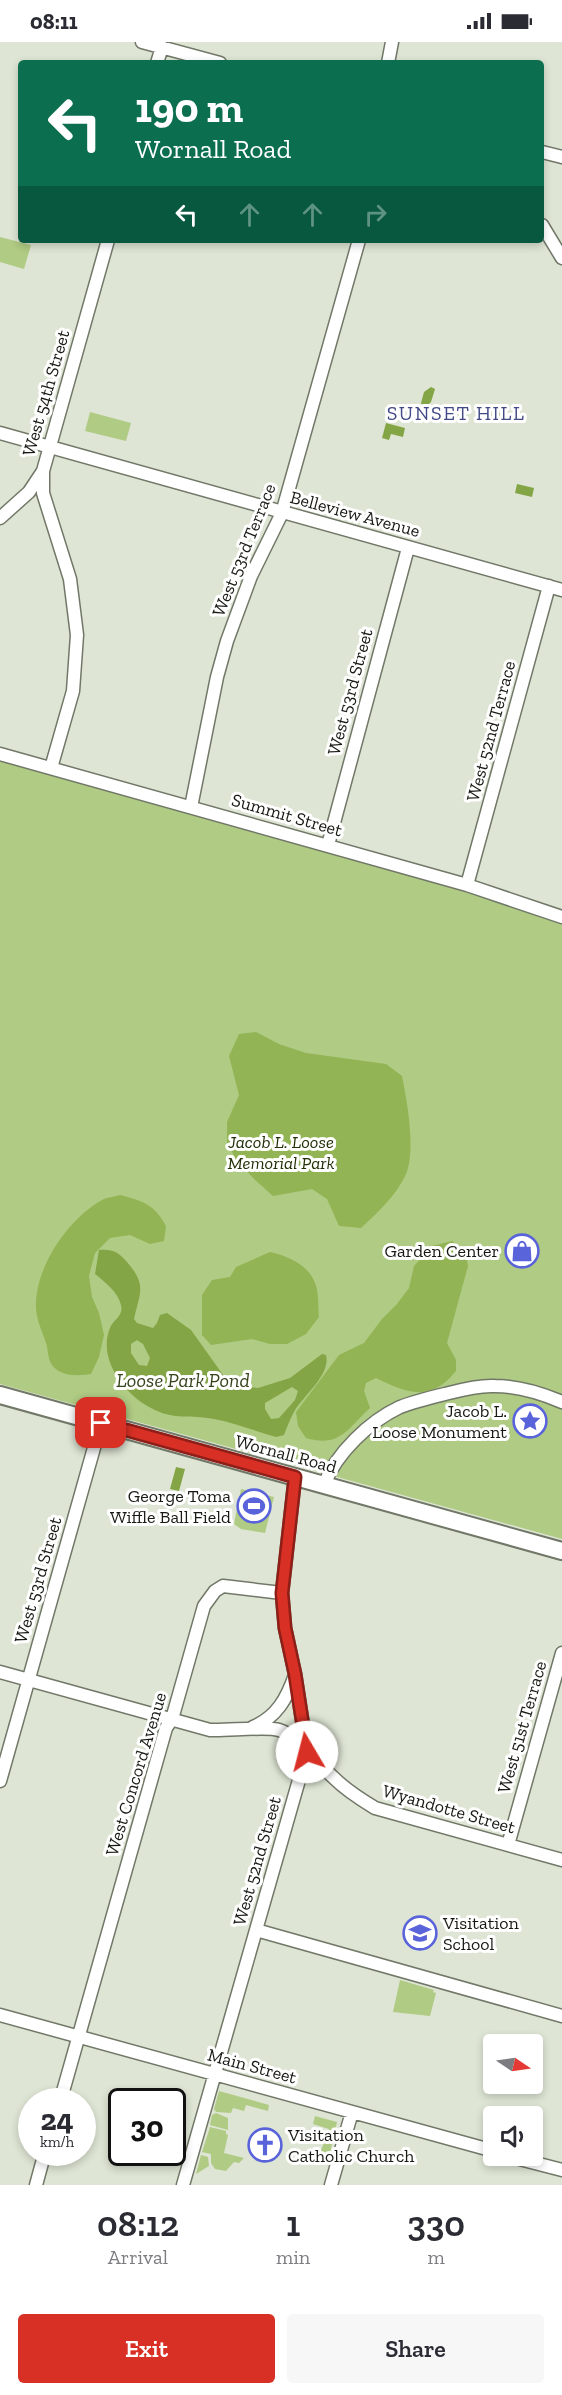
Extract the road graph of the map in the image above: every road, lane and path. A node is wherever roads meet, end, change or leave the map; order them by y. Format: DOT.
graph roads {
  1 [pos="142,42"];
  2 [pos="392,42"];
  3 [pos="162,47"];
  4 [pos="158,60"];
  5 [pos="208,60"];
  6 [pos="389,60"];
  7 [pos="544,152"];
  8 [pos="562,157"];
  9 [pos="544,228"];
  10 [pos="107,243"];
  11 [pos="358,243"];
  12 [pos="562,258"];
  13 [pos="0,433"];
  14 [pos="50,448"];
  15 [pos="43,471"];
  16 [pos="282,513"];
  17 [pos="0,518"];
  18 [pos="408,548"];
  19 [pos="549,586"];
  20 [pos="562,590"];
  21 [pos="0,754"];
  22 [pos="51,768"];
  23 [pos="191,807"];
  24 [pos="328,845"];
  25 [pos="467,885"];
  26 [pos="562,917"];
  27 [pos="0,1395"];
  28 [pos="562,1402"];
  29 [pos="101,1423"];
  30 [pos="295,1477"];
  31 [pos="324,1485"];
  32 [pos="562,1551"];
  33 [pos="282,1593"];
  34 [pos="562,1653"];
  35 [pos="0,1672"];
  36 [pos="295,1674"];
  37 [pos="28,1680"];
  38 [pos="172,1719"];
  39 [pos="245,1730"];
  40 [pos="307,1752"];
  41 [pos="0,1781"];
  42 [pos="508,1845"];
  43 [pos="562,1860"];
  44 [pos="256,1930"];
  45 [pos="0,2015"];
  46 [pos="562,2016"];
  47 [pos="78,2037"];
  48 [pos="214,2074"];
  49 [pos="64,2088"];
  50 [pos="352,2112"];
  51 [pos="483,2148"];
  52 [pos="543,2165"];
  53 [pos="41,2166"];
  54 [pos="562,2170"];
  55 [pos="36,2185"];
  56 [pos="183,2185"];
  57 [pos="331,2185"];
  1 -- 3 [label="street"];
  2 -- 6 [label="street"];
  3 -- 4 [label="street"];
  3 -- 5 [label="street"];
  7 -- 8 [label="street"];
  9 -- 12 [label="street"];
  10 -- 14 [label="street, West 54th Street"];
  11 -- 16 [label="street, West 53rd Terrace"];
  13 -- 14 [label="street, Belleview Avenue"];
  14 -- 15 [label="street, West 54th Street"];
  14 -- 16 [label="street, Belleview Avenue"];
  15 -- 17 [label="street"];
  15 -- 22 [label="street, West 54th Street"];
  16 -- 18 [label="street, Belleview Avenue"];
  16 -- 23 [label="street, West 53rd Terrace"];
  18 -- 19 [label="street, Belleview Avenue"];
  18 -- 24 [label="street, West 53rd Street"];
  19 -- 20 [label="street, Belleview Avenue"];
  19 -- 25 [label="street, West 52nd Terrace"];
  21 -- 22 [label="street, Summit Street"];
  22 -- 23 [label="street, Summit Street"];
  23 -- 24 [label="street, Summit Street"];
  24 -- 25 [label="street, Summit Street"];
  25 -- 26 [label="street, Summit Street"];
  27 -- 29 [label="main road, Wornall Road"];
  28 -- 31 [label="street"];
  29 -- 30 [label="main road, Wornall Road"];
  29 -- 37 [label="street, West 53rd Street"];
  30 -- 31 [label="main road, Wornall Road"];
  30 -- 33 [label="street, West 52nd Street"];
  31 -- 32 [label="main road, Wornall Road"];
  33 -- 36 [label="street, West 52nd Street"];
  33 -- 38 [label="street, West Concord Avenue"];
  34 -- 42 [label="street, West 51st Terrace"];
  35 -- 37 [label="street, Wyandotte Street"];
  36 -- 39 [label="street, Wyandotte Street"];
  36 -- 40 [label="street, West 52nd Street"];
  37 -- 38 [label="street, Wyandotte Street"];
  37 -- 41 [label="street, West 53rd Street"];
  38 -- 39 [label="street, Wyandotte Street"];
  38 -- 47 [label="street, West Concord Avenue"];
  39 -- 40 [label="street, Wyandotte Street"];
  40 -- 42 [label="street, Wyandotte Street"];
  40 -- 44 [label="street, West 52nd Street"];
  42 -- 43 [label="street, Wyandotte Street"];
  44 -- 46 [label="street"];
  44 -- 48 [label="street, West 52nd Street"];
  45 -- 47 [label="street, Main Street"];
  47 -- 48 [label="street, Main Street"];
  47 -- 49 [label="street, West Concord Avenue"];
  48 -- 50 [label="street, Main Street"];
  48 -- 56 [label="street, West 52nd Street"];
  50 -- 51 [label="street, Main Street"];
  50 -- 57 [label="street"];
  52 -- 54 [label="street"];
  53 -- 55 [label="street"];
}
